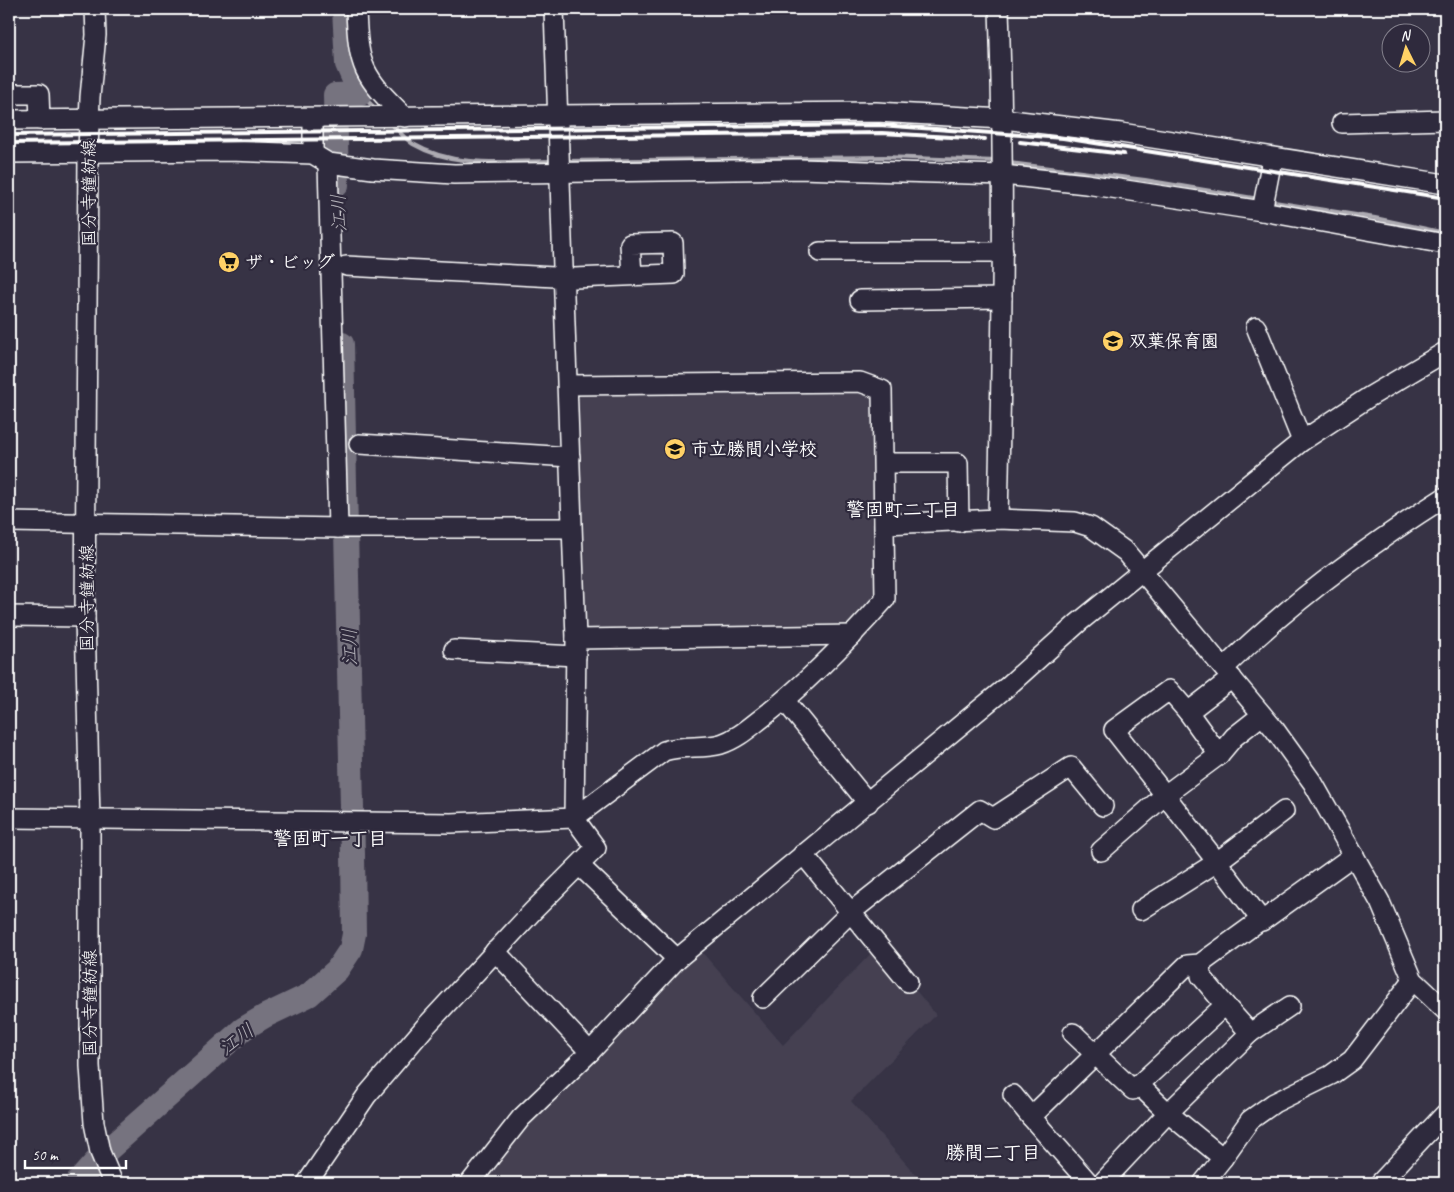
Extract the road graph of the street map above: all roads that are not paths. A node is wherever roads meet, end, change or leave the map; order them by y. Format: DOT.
graph roads {
  1 [pos="95,9"];
  2 [pos="356,9"];
  3 [pos="554,9"];
  4 [pos="999,9"];
  5 [pos="9,94"];
  6 [pos="558,114"];
  7 [pos="405,117"];
  8 [pos="313,118"];
  9 [pos="1003,119"];
  10 [pos="9,120"];
  11 [pos="40,120"];
  12 [pos="90,120"];
  13 [pos="1445,120"];
  14 [pos="1342,123"];
  15 [pos="88,152"];
  16 [pos="9,153"];
  17 [pos="320,158"];
  18 [pos="1272,159"];
  19 [pos="560,171"];
  20 [pos="1003,175"];
  21 [pos="1445,184"];
  22 [pos="1262,211"];
  23 [pos="1445,244"];
  24 [pos="820,252"];
  25 [pos="1003,252"];
  26 [pos="346,266"];
  27 [pos="632,275"];
  28 [pos="562,276"];
  29 [pos="1002,298"];
  30 [pos="860,300"];
  31 [pos="1256,327"];
  32 [pos="1445,352"];
  33 [pos="568,385"];
  34 [pos="1302,441"];
  35 [pos="359,444"];
  36 [pos="570,457"];
  37 [pos="884,463"];
  38 [pos="1445,497"];
  39 [pos="998,519"];
  40 [pos="9,522"];
  41 [pos="959,522"];
  42 [pos="88,523"];
  43 [pos="885,524"];
  44 [pos="338,528"];
  45 [pos="572,528"];
  46 [pos="1143,571"];
  47 [pos="9,616"];
  48 [pos="86,617"];
  49 [pos="853,635"];
  50 [pos="576,648"];
  51 [pos="454,650"];
  52 [pos="1228,673"];
  53 [pos="785,701"];
  54 [pos="1188,712"];
  55 [pos="1262,715"];
  56 [pos="1219,755"];
  57 [pos="1165,796"];
  58 [pos="868,803"];
  59 [pos="1103,806"];
  60 [pos="1284,811"];
  61 [pos="9,818"];
  62 [pos="574,818"];
  63 [pos="90,820"];
  64 [pos="1101,851"];
  65 [pos="802,854"];
  66 [pos="1354,855"];
  67 [pos="1217,862"];
  68 [pos="580,866"];
  69 [pos="1141,910"];
  70 [pos="851,912"];
  71 [pos="1262,919"];
  72 [pos="495,952"];
  73 [pos="677,959"];
  74 [pos="1200,964"];
  75 [pos="1413,980"];
  76 [pos="908,982"];
  77 [pos="763,998"];
  78 [pos="1225,1005"];
  79 [pos="1290,1006"];
  80 [pos="1445,1010"];
  81 [pos="1250,1032"];
  82 [pos="1073,1033"];
  83 [pos="590,1052"];
  84 [pos="1095,1055"];
  85 [pos="1139,1085"];
  86 [pos="1012,1095"];
  87 [pos="1168,1113"];
  88 [pos="1445,1114"];
  89 [pos="1031,1117"];
  90 [pos="1224,1158"];
  91 [pos="110,1182"];
  92 [pos="307,1183"];
  93 [pos="470,1183"];
  94 [pos="1089,1183"];
  95 [pos="1102,1183"];
  96 [pos="1203,1183"];
  97 [pos="1380,1183"];
  1 -- 12 [label="street, 国分寺鐘紡線"];
  2 -- 7 [label="street"];
  3 -- 6 [label="street"];
  4 -- 9 [label="street"];
  5 -- 11 [label="street"];
  6 -- 7 [label="street"];
  6 -- 9 [label="street"];
  6 -- 19 [label="street"];
  7 -- 8 [label="street"];
  8 -- 12 [label="street"];
  8 -- 17 [label="street"];
  9 -- 18 [label="street"];
  9 -- 20 [label="street"];
  10 -- 11 [label="street"];
  11 -- 12 [label="street"];
  12 -- 15 [label="street, 国分寺鐘紡線"];
  13 -- 14 [label="street"];
  15 -- 16 [label="street"];
  15 -- 17 [label="street"];
  15 -- 42 [label="street, 国分寺鐘紡線"];
  17 -- 19 [label="street"];
  17 -- 44 [label="street"];
  18 -- 21 [label="street"];
  18 -- 22 [label="street"];
  19 -- 20 [label="street"];
  19 -- 28 [label="street"];
  20 -- 22 [label="street"];
  20 -- 25 [label="street"];
  22 -- 23 [label="street"];
  24 -- 25 [label="street"];
  25 -- 29 [label="street"];
  26 -- 28 [label="street"];
  27 -- 28 [label="street"];
  28 -- 33 [label="street"];
  29 -- 30 [label="street"];
  29 -- 39 [label="street"];
  31 -- 34 [label="street"];
  32 -- 34 [label="street"];
  33 -- 36 [label="street"];
  33 -- 37 [label="street"];
  34 -- 46 [label="street"];
  35 -- 36 [label="street"];
  36 -- 45 [label="street"];
  37 -- 41 [label="street"];
  37 -- 43 [label="street"];
  38 -- 52 [label="street"];
  39 -- 41 [label="street"];
  39 -- 46 [label="street"];
  40 -- 42 [label="street"];
  41 -- 43 [label="street"];
  42 -- 44 [label="street"];
  42 -- 48 [label="street, 国分寺鐘紡線"];
  43 -- 49 [label="street"];
  44 -- 45 [label="street"];
  45 -- 50 [label="street"];
  46 -- 52 [label="street"];
  46 -- 58 [label="street"];
  47 -- 48 [label="street"];
  48 -- 63 [label="street, 国分寺鐘紡線"];
  49 -- 50 [label="street"];
  49 -- 53 [label="street"];
  50 -- 51 [label="street"];
  50 -- 62 [label="street"];
  52 -- 54 [label="street"];
  52 -- 55 [label="street"];
  53 -- 58 [label="street"];
  53 -- 62 [label="street"];
  54 -- 56 [label="street"];
  54 -- 57 [label="street"];
  55 -- 56 [label="street"];
  55 -- 66 [label="street"];
  56 -- 57 [label="street"];
  57 -- 64 [label="street"];
  57 -- 67 [label="street"];
  58 -- 65 [label="street"];
  59 -- 70 [label="street"];
  60 -- 67 [label="street"];
  61 -- 63 [label="street"];
  62 -- 63 [label="street"];
  62 -- 68 [label="street"];
  63 -- 91 [label="street, 国分寺鐘紡線"];
  65 -- 70 [label="street"];
  65 -- 73 [label="street"];
  66 -- 71 [label="street"];
  66 -- 75 [label="street"];
  67 -- 69 [label="street"];
  67 -- 71 [label="street"];
  68 -- 72 [label="street"];
  68 -- 73 [label="street"];
  70 -- 76 [label="street"];
  70 -- 77 [label="street"];
  71 -- 74 [label="street"];
  72 -- 83 [label="street"];
  72 -- 92 [label="street"];
  73 -- 83 [label="street"];
  74 -- 78 [label="street"];
  74 -- 84 [label="street"];
  75 -- 80 [label="street"];
  75 -- 90 [label="street"];
  78 -- 81 [label="street"];
  78 -- 85 [label="street"];
  79 -- 81 [label="street"];
  81 -- 87 [label="street"];
  82 -- 84 [label="street"];
  83 -- 93 [label="street"];
  84 -- 85 [label="street"];
  84 -- 89 [label="street"];
  85 -- 87 [label="street"];
  86 -- 89 [label="street"];
  87 -- 90 [label="street"];
  87 -- 95 [label="street"];
  88 -- 97 [label="street"];
  89 -- 94 [label="street"];
  90 -- 96 [label="street"];
}
